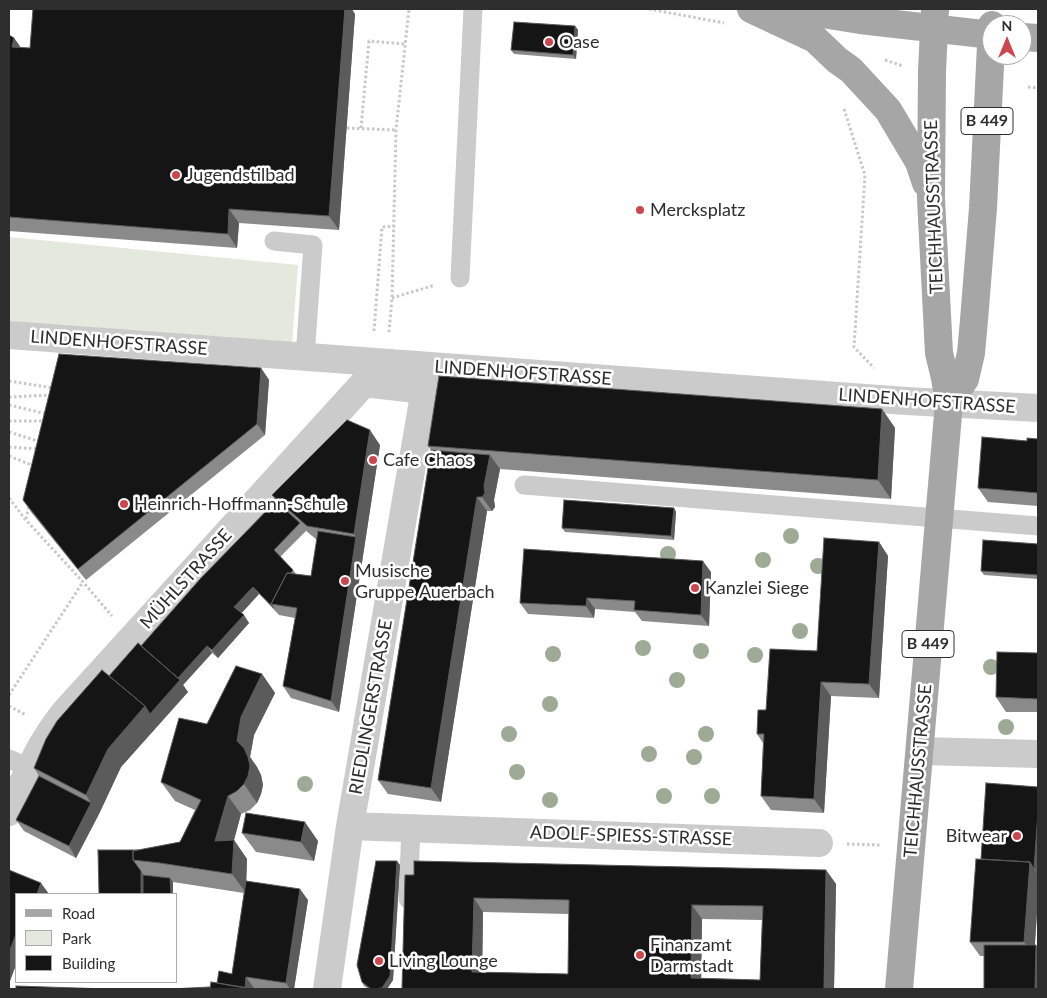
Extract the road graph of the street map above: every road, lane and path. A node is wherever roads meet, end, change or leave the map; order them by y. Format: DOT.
graph roads {
  1 [pos="409,9"];
  2 [pos="473,9"];
  3 [pos="751,9"];
  4 [pos="791,9"];
  5 [pos="934,19"];
  6 [pos="982,32"];
  7 [pos="405,44"];
  8 [pos="990,65"];
  9 [pos="1028,87"];
  10 [pos="1038,88"];
  11 [pos="841,101"];
  12 [pos="347,128"];
  13 [pos="361,128"];
  14 [pos="396,130"];
  15 [pos="931,199"];
  16 [pos="395,226"];
  17 [pos="274,241"];
  18 [pos="460,278"];
  19 [pos="392,298"];
  20 [pos="374,331"];
  21 [pos="389,331"];
  22 [pos="9,335"];
  23 [pos="305,357"];
  24 [pos="427,378"];
  25 [pos="9,381"];
  26 [pos="58,389"];
  27 [pos="56,395"];
  28 [pos="9,397"];
  29 [pos="906,401"];
  30 [pos="949,404"];
  31 [pos="9,406"];
  32 [pos="1038,408"];
  33 [pos="51,415"];
  34 [pos="9,421"];
  35 [pos="49,421"];
  36 [pos="9,432"];
  37 [pos="45,443"];
  38 [pos="9,447"];
  39 [pos="43,450"];
  40 [pos="9,456"];
  41 [pos="39,468"];
  42 [pos="524,485"];
  43 [pos="9,498"];
  44 [pos="30,502"];
  45 [pos="939,518"];
  46 [pos="25,519"];
  47 [pos="1038,526"];
  48 [pos="83,582"];
  49 [pos="102,605"];
  50 [pos="9,695"];
  51 [pos="920,751"];
  52 [pos="1038,754"];
  53 [pos="19,763"];
  54 [pos="9,812"];
  55 [pos="350,826"];
  56 [pos="411,828"];
  57 [pos="819,842"];
  58 [pos="912,846"];
  59 [pos="407,915"];
  60 [pos="327,989"];
  61 [pos="900,989"];
  1 -- 7 [label="path"];
  2 -- 18 [label="lane"];
  3 -- 15 [label="main road"];
  4 -- 5 [label="main road"];
  5 -- 6 [label="main road"];
  5 -- 15 [label="main road, TEICHHAUSSTRASSE / B 449"];
  7 -- 13 [label="path"];
  7 -- 14 [label="path"];
  8 -- 30 [label="main road, TEICHHAUSSTRASSE / B 449"];
  9 -- 10 [label="path"];
  11 -- 29 [label="path"];
  12 -- 13 [label="path"];
  13 -- 14 [label="path"];
  14 -- 16 [label="path"];
  15 -- 30 [label="main road, TEICHHAUSSTRASSE / B 449"];
  16 -- 19 [label="path"];
  16 -- 20 [label="path"];
  17 -- 23 [label="lane"];
  18 -- 19 [label="path"];
  19 -- 21 [label="path"];
  22 -- 23 [label="street, LINDENHOFSTRASSE"];
  23 -- 24 [label="street, LINDENHOFSTRASSE"];
  24 -- 29 [label="street, LINDENHOFSTRASSE"];
  24 -- 53 [label="street, MÜHLSTRASSE"];
  24 -- 55 [label="street, RIEDLINGERSTRASSE"];
  25 -- 26 [label="path"];
  27 -- 28 [label="path"];
  29 -- 30 [label="street, LINDENHOFSTRASSE"];
  30 -- 32 [label="street, LINDENHOFSTRASSE"];
  30 -- 45 [label="main road, TEICHHAUSSTRASSE / B 449"];
  31 -- 33 [label="path"];
  34 -- 35 [label="path"];
  36 -- 37 [label="path"];
  38 -- 39 [label="path"];
  40 -- 41 [label="path"];
  42 -- 45 [label="lane"];
  43 -- 46 [label="path"];
  44 -- 46 [label="path"];
  45 -- 47 [label="lane"];
  45 -- 51 [label="main road, TEICHHAUSSTRASSE / B 449"];
  46 -- 48 [label="path"];
  48 -- 49 [label="path"];
  48 -- 50 [label="path"];
  51 -- 52 [label="street"];
  51 -- 58 [label="main road, TEICHHAUSSTRASSE / B 449"];
  53 -- 54 [label="street, MÜHLSTRASSE"];
  55 -- 56 [label="street, ADOLF-SPIESS-STRASSE"];
  55 -- 60 [label="street, RIEDLINGERSTRASSE"];
  56 -- 57 [label="street, ADOLF-SPIESS-STRASSE"];
  56 -- 59 [label="lane"];
  57 -- 58 [label="path"];
  58 -- 61 [label="main road, TEICHHAUSSTRASSE / B 449"];
}
